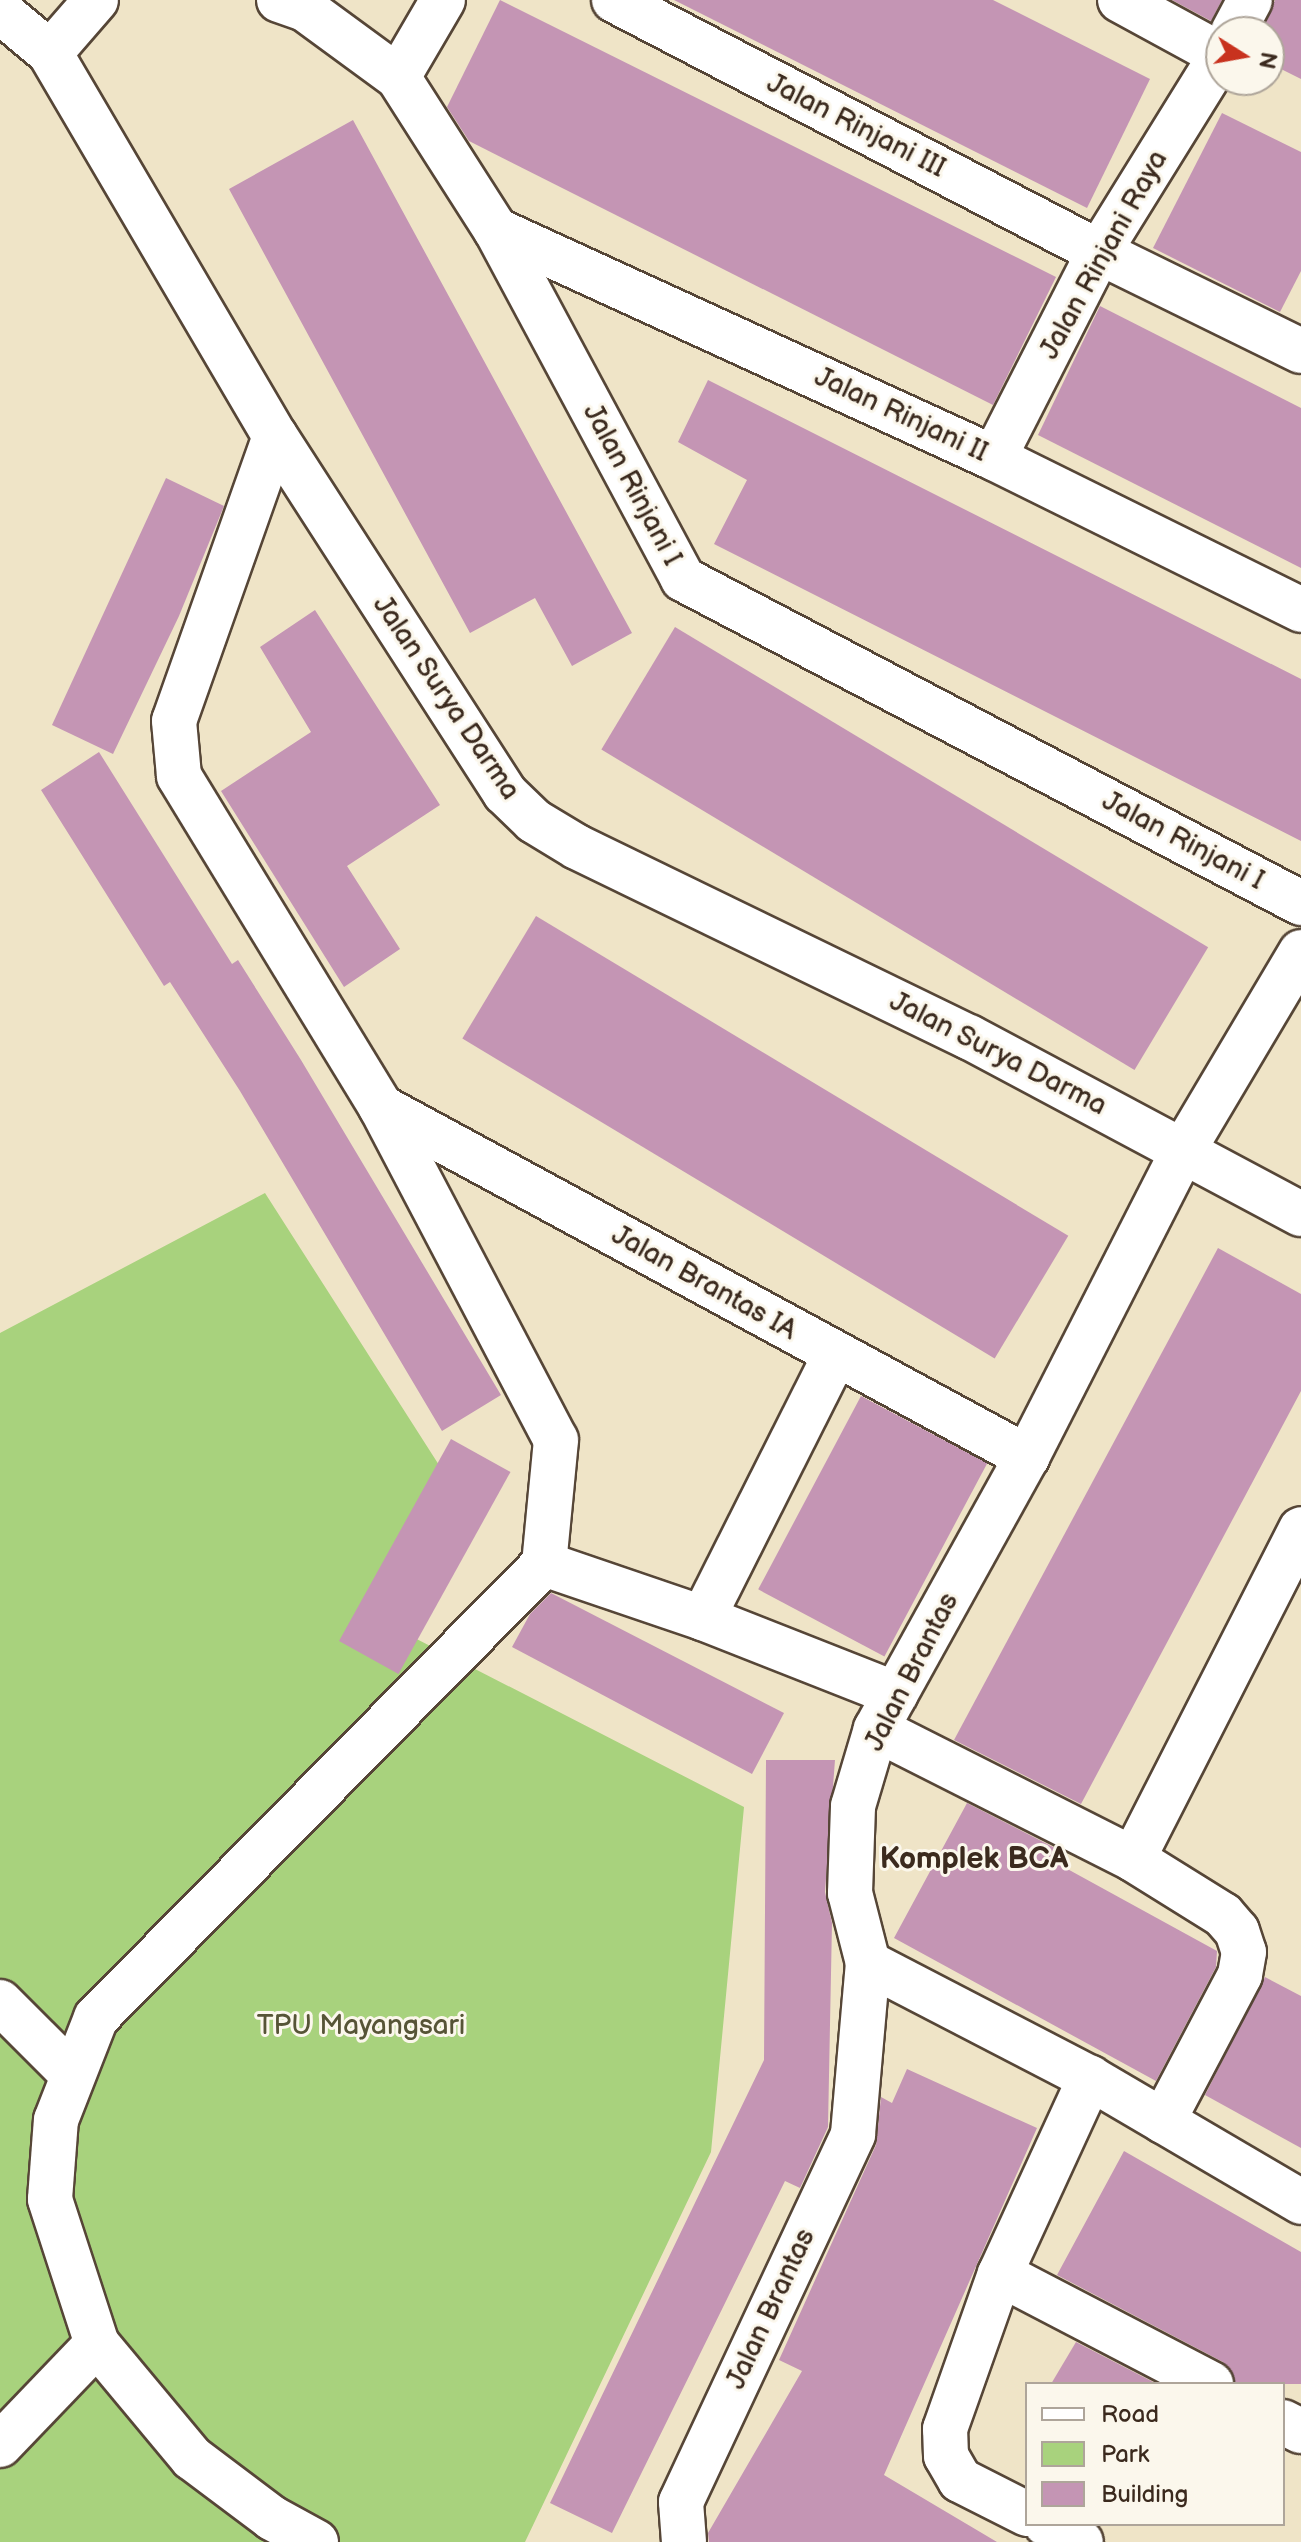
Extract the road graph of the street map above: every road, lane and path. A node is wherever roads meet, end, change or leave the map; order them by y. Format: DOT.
graph roads {
  1 [pos="96,0"];
  2 [pos="443,0"];
  3 [pos="614,0"];
  4 [pos="1120,0"];
  5 [pos="298,3"];
  6 [pos="0,11"];
  7 [pos="1205,46"];
  8 [pos="50,53"];
  9 [pos="398,77"];
  10 [pos="1205,81"];
  11 [pos="496,230"];
  12 [pos="1099,252"];
  13 [pos="1301,351"];
  14 [pos="275,436"];
  15 [pos="994,458"];
  16 [pos="1301,610"];
  17 [pos="1301,903"];
  18 [pos="1301,952"];
  19 [pos="381,1107"];
  20 [pos="1184,1149"];
  21 [pos="1301,1214"];
  22 [pos="835,1355"];
  23 [pos="1027,1457"];
  24 [pos="1301,1529"];
  25 [pos="544,1564"];
  26 [pos="703,1618"];
  27 [pos="886,1712"];
  28 [pos="1133,1859"];
  29 [pos="868,1963"];
  30 [pos="0,2002"];
  31 [pos="71,2073"];
  32 [pos="1090,2078"];
  33 [pos="1163,2121"];
  34 [pos="1301,2202"];
  35 [pos="1000,2274"];
  36 [pos="97,2344"];
  37 [pos="1207,2382"];
  38 [pos="0,2445"];
  39 [pos="1025,2513"];
  40 [pos="1050,2526"];
  41 [pos="316,2542"];
  42 [pos="684,2542"];
  43 [pos="1081,2542"];
  1 -- 8 [label="street"];
  2 -- 9 [label="street"];
  3 -- 12 [label="street, Jalan Rinjani III"];
  4 -- 7 [label="street"];
  5 -- 9 [label="street, Jalan Rinjani I"];
  6 -- 8 [label="street, Jalan Surya Darma"];
  8 -- 14 [label="street, Jalan Surya Darma"];
  9 -- 11 [label="street, Jalan Rinjani I"];
  10 -- 12 [label="street, Jalan Rinjani Raya"];
  11 -- 15 [label="street, Jalan Rinjani II"];
  11 -- 17 [label="street, Jalan Rinjani I"];
  12 -- 13 [label="street, Jalan Rinjani III"];
  12 -- 15 [label="street, Jalan Rinjani Raya"];
  14 -- 19 [label="street"];
  14 -- 20 [label="street, Jalan Surya Darma"];
  15 -- 16 [label="street, Jalan Rinjani II"];
  18 -- 20 [label="street"];
  19 -- 22 [label="street, Jalan Brantas IA"];
  19 -- 25 [label="street"];
  20 -- 21 [label="street, Jalan Surya Darma"];
  20 -- 23 [label="street, Jalan Brantas"];
  22 -- 23 [label="street, Jalan Brantas IA"];
  22 -- 26 [label="street"];
  23 -- 27 [label="street, Jalan Brantas"];
  24 -- 28 [label="street"];
  25 -- 26 [label="street"];
  25 -- 31 [label="street"];
  26 -- 27 [label="street"];
  27 -- 28 [label="street"];
  27 -- 29 [label="street, Jalan Brantas"];
  28 -- 33 [label="street"];
  29 -- 32 [label="street"];
  29 -- 42 [label="street, Jalan Brantas"];
  30 -- 31 [label="street"];
  31 -- 36 [label="street"];
  32 -- 33 [label="street"];
  32 -- 35 [label="street"];
  33 -- 34 [label="street"];
  35 -- 37 [label="street"];
  35 -- 39 [label="street"];
  36 -- 38 [label="street"];
  36 -- 41 [label="street"];
  40 -- 43 [label="street"];
}
